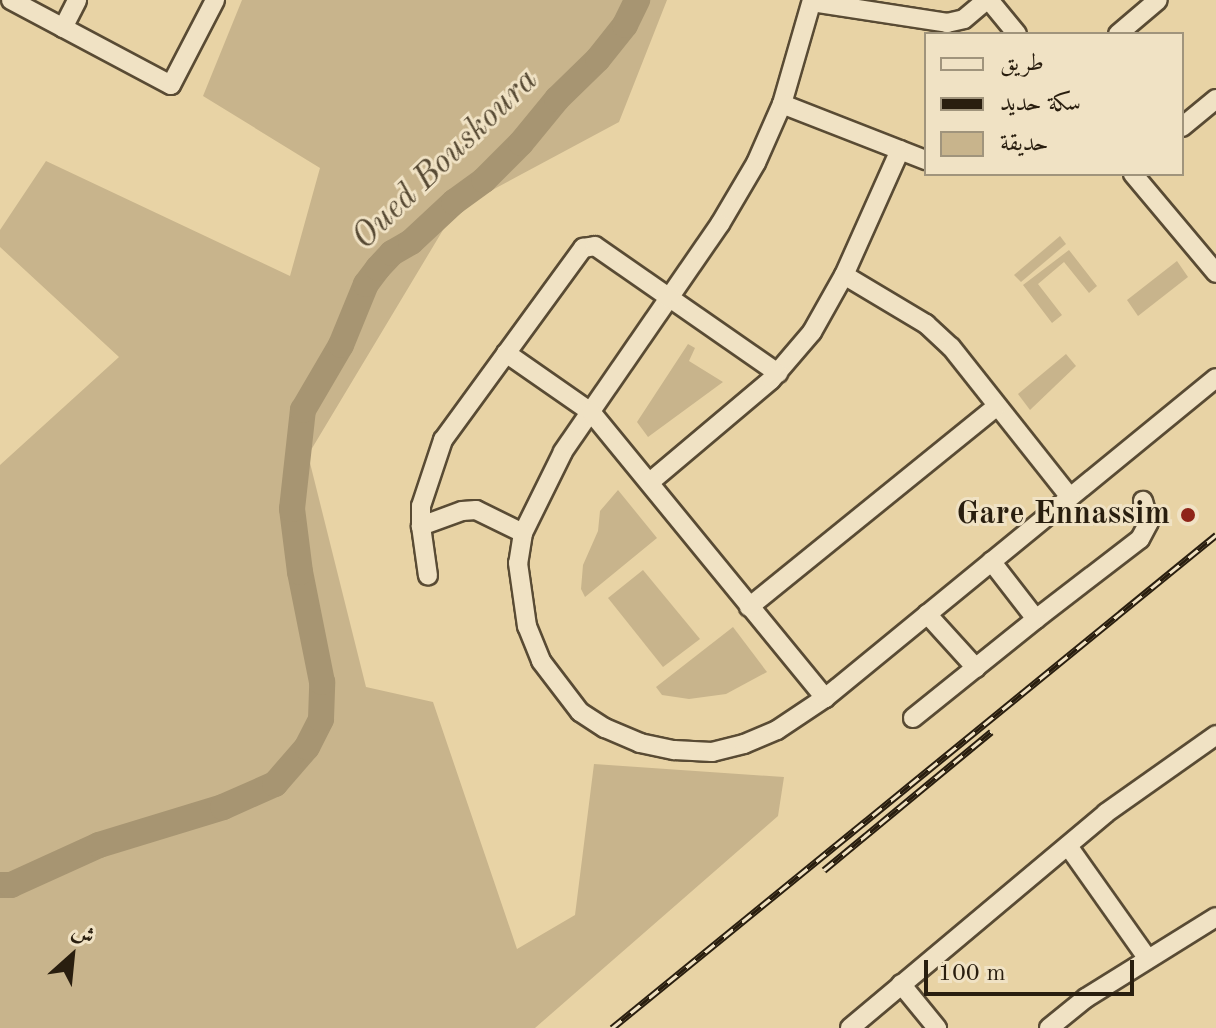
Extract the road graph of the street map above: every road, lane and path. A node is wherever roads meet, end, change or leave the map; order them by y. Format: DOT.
graph roads {
  1 [pos="11,0"];
  2 [pos="77,0"];
  3 [pos="215,0"];
  4 [pos="988,0"];
  5 [pos="1158,0"];
  6 [pos="812,1"];
  7 [pos="63,28"];
  8 [pos="1015,32"];
  9 [pos="1120,32"];
  10 [pos="1216,99"];
  11 [pos="782,104"];
  12 [pos="1184,125"];
  13 [pos="900,150"];
  14 [pos="924,159"];
  15 [pos="1135,176"];
  16 [pos="1216,242"];
  17 [pos="1201,255"];
  18 [pos="1216,273"];
  19 [pos="844,275"];
  20 [pos="669,299"];
  21 [pos="506,353"];
  22 [pos="778,373"];
  23 [pos="1216,378"];
  24 [pos="997,406"];
  25 [pos="591,412"];
  26 [pos="650,482"];
  27 [pos="1070,497"];
  28 [pos="1143,501"];
  29 [pos="421,526"];
  30 [pos="523,533"];
  31 [pos="991,561"];
  32 [pos="428,576"];
  33 [pos="749,607"];
  34 [pos="927,614"];
  35 [pos="1036,619"];
  36 [pos="976,668"];
  37 [pos="825,698"];
  38 [pos="913,718"];
  39 [pos="1216,735"];
  40 [pos="1068,846"];
  41 [pos="1216,917"];
  42 [pos="1148,959"];
  43 [pos="901,984"];
  44 [pos="850,1028"];
  45 [pos="937,1028"];
  46 [pos="1049,1028"];
  1 -- 7 [label="street"];
  2 -- 7 [label="street"];
  3 -- 7 [label="street"];
  4 -- 6 [label="street"];
  4 -- 8 [label="street"];
  5 -- 9 [label="street"];
  6 -- 11 [label="street"];
  10 -- 12 [label="street"];
  11 -- 13 [label="street"];
  11 -- 20 [label="street"];
  13 -- 14 [label="street"];
  13 -- 19 [label="street"];
  15 -- 17 [label="street"];
  16 -- 17 [label="street"];
  17 -- 18 [label="street"];
  19 -- 22 [label="street"];
  19 -- 24 [label="street"];
  20 -- 21 [label="street"];
  20 -- 22 [label="street"];
  20 -- 25 [label="street"];
  21 -- 25 [label="street"];
  21 -- 29 [label="street"];
  22 -- 26 [label="street"];
  23 -- 27 [label="street"];
  24 -- 27 [label="street"];
  24 -- 33 [label="street"];
  25 -- 26 [label="street"];
  25 -- 30 [label="street"];
  26 -- 33 [label="street"];
  27 -- 31 [label="street"];
  28 -- 35 [label="street"];
  29 -- 30 [label="street"];
  29 -- 32 [label="street"];
  30 -- 37 [label="street"];
  31 -- 34 [label="street"];
  31 -- 35 [label="street"];
  33 -- 37 [label="street"];
  34 -- 36 [label="street"];
  34 -- 37 [label="street"];
  35 -- 36 [label="street"];
  36 -- 38 [label="street"];
  39 -- 40 [label="street"];
  40 -- 42 [label="street"];
  40 -- 43 [label="street"];
  41 -- 42 [label="street"];
  42 -- 46 [label="street"];
  43 -- 44 [label="street"];
  43 -- 45 [label="street"];
}
